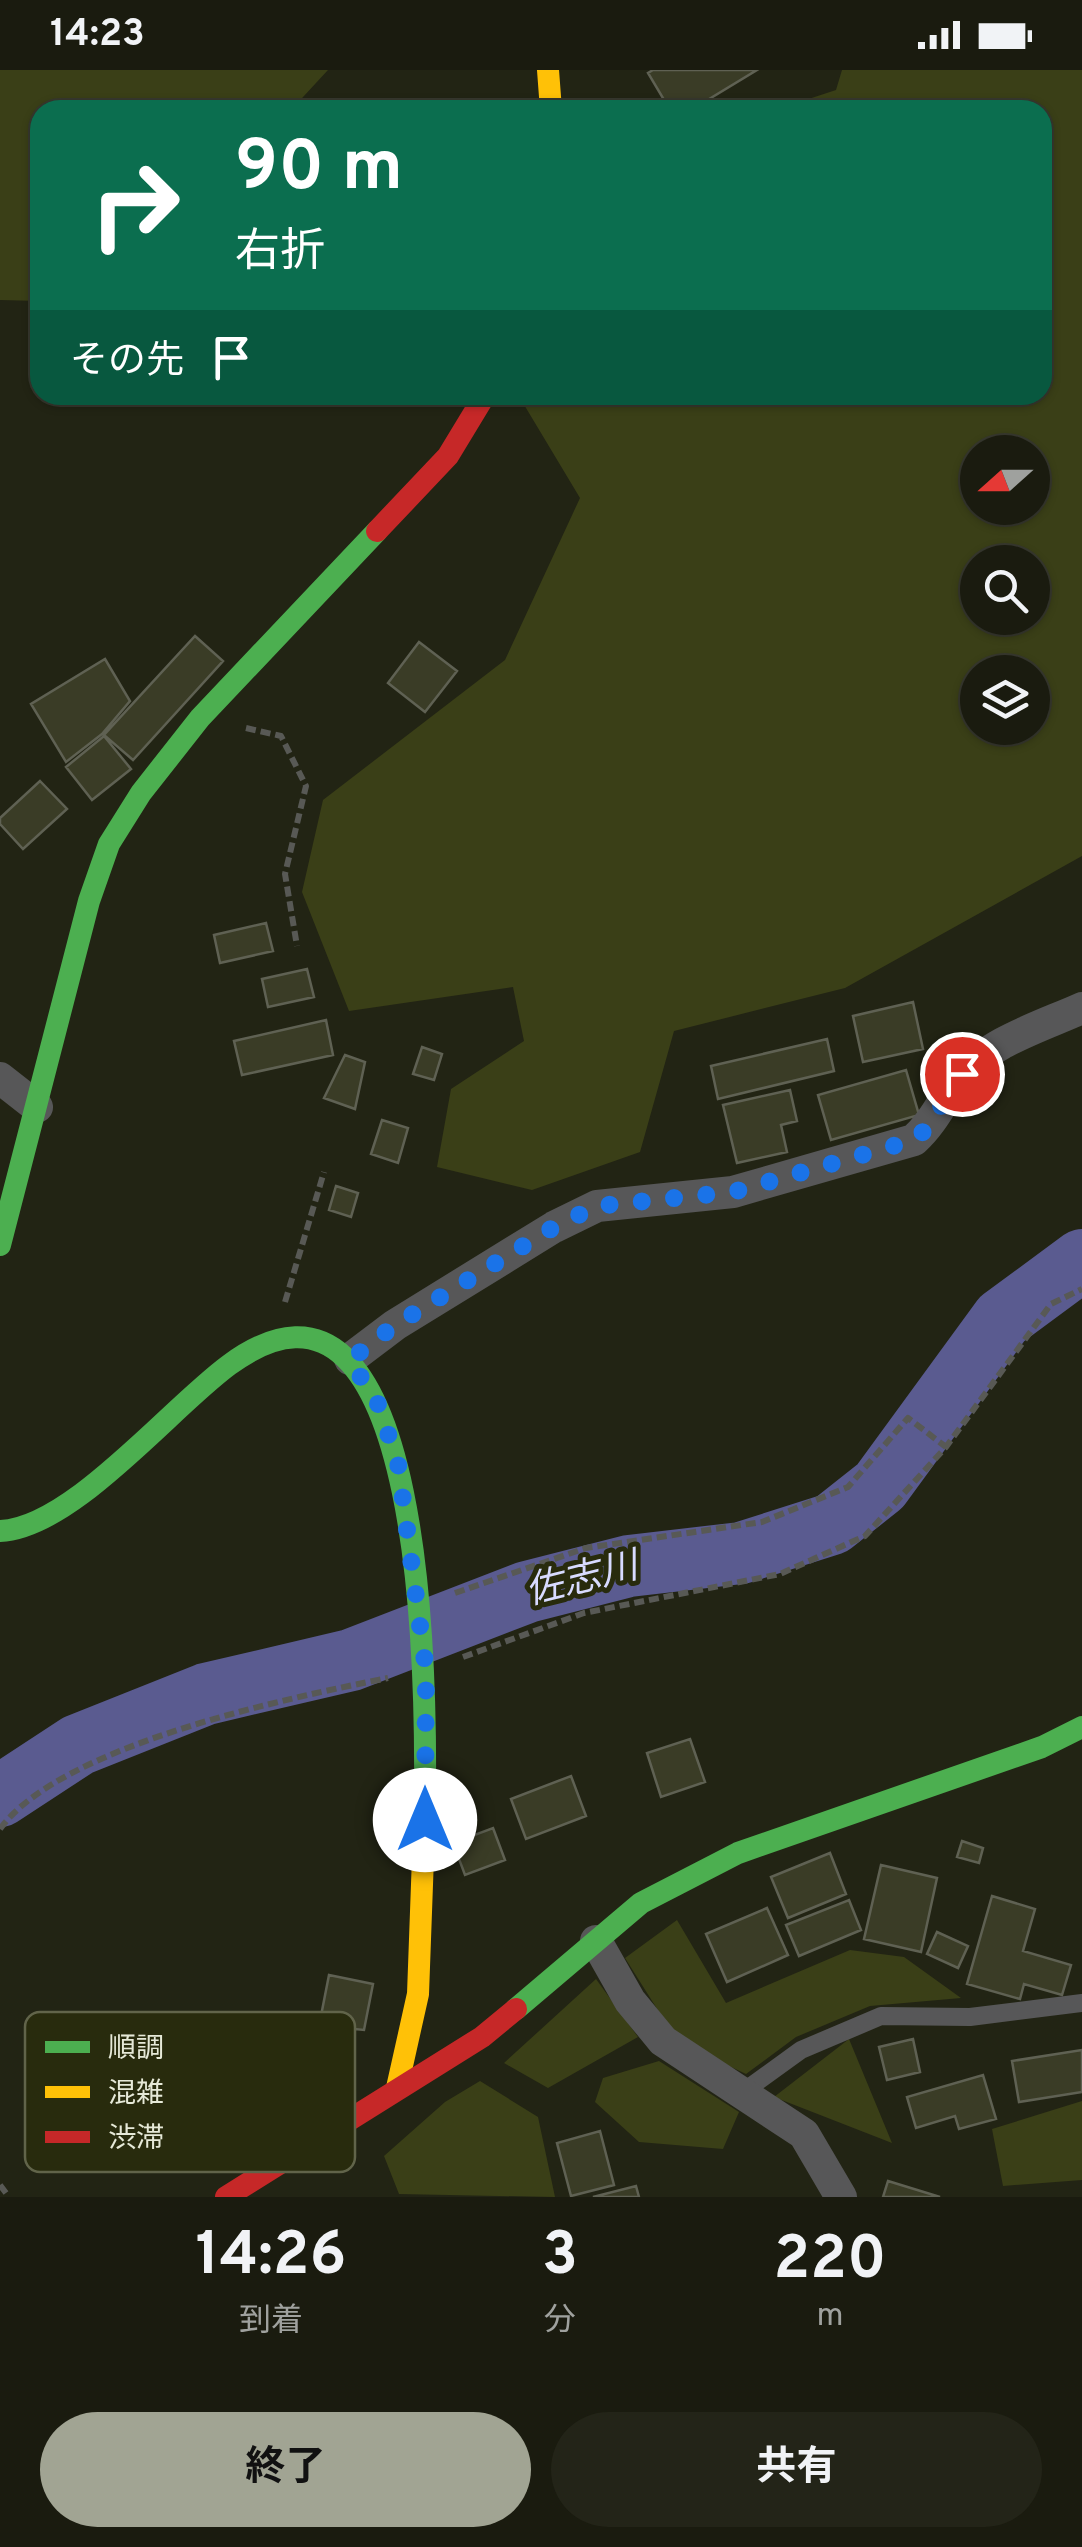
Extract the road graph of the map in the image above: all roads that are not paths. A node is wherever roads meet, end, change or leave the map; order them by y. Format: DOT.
graph roads {
  1 [pos="548,70"];
  2 [pos="550,100"];
  3 [pos="479,405"];
  4 [pos="1082,1008"];
  5 [pos="0,1078"];
  6 [pos="37,1107"];
  7 [pos="0,1245"];
  8 [pos="350,1360"];
  9 [pos="0,1531"];
  10 [pos="1082,1727"];
  11 [pos="596,1941"];
  12 [pos="1082,2003"];
  13 [pos="398,2088"];
  14 [pos="743,2092"];
  15 [pos="355,2115"];
  16 [pos="265,2172"];
  17 [pos="226,2197"];
  18 [pos="841,2197"];
  1 -- 2 [label="street"];
  3 -- 6 [label="street"];
  4 -- 8 [label="street"];
  5 -- 6 [label="street"];
  6 -- 7 [label="street"];
  8 -- 9 [label="street"];
  8 -- 13 [label="street"];
  10 -- 11 [label="street"];
  11 -- 13 [label="street"];
  11 -- 14 [label="street"];
  12 -- 14 [label="lane"];
  13 -- 15 [label="street"];
  14 -- 18 [label="street"];
  16 -- 17 [label="street"];
}
